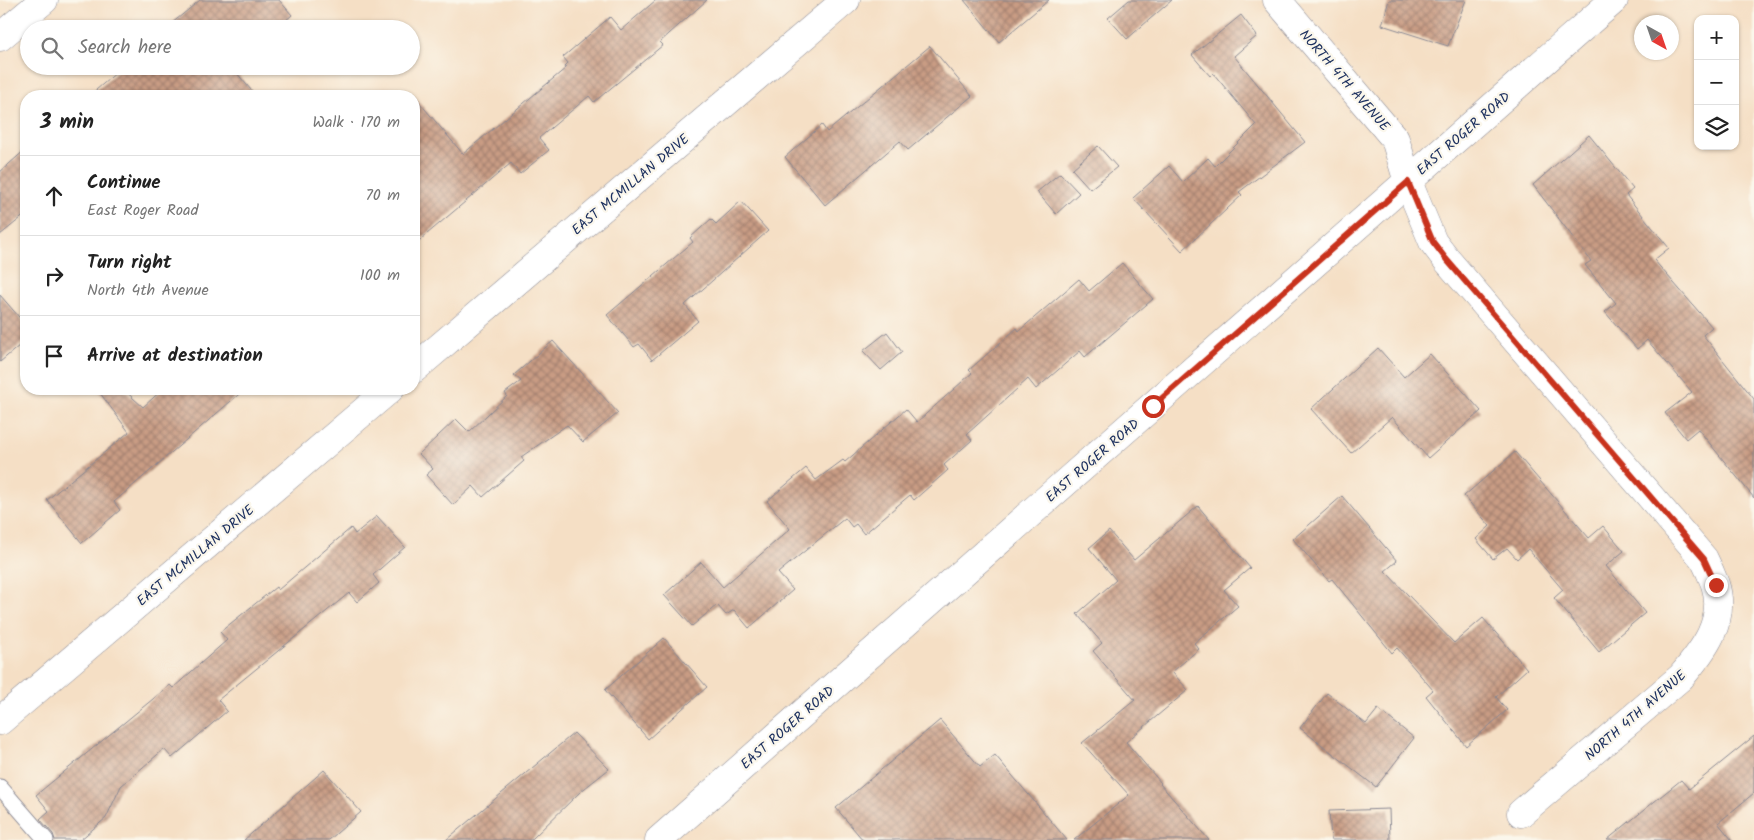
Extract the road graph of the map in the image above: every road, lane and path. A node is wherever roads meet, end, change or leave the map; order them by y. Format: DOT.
graph roads {
  1 [pos="44,0"];
  2 [pos="846,0"];
  3 [pos="1277,0"];
  4 [pos="1614,0"];
  5 [pos="20,20"];
  6 [pos="20,20"];
  7 [pos="0,37"];
  8 [pos="1408,182"];
  9 [pos="420,364"];
  10 [pos="383,395"];
  11 [pos="0,721"];
  12 [pos="0,787"];
  13 [pos="1521,813"];
  14 [pos="46,840"];
  15 [pos="659,840"];
  1 -- 5 [label="street"];
  2 -- 9 [label="street, EAST MCMILLAN DRIVE"];
  3 -- 8 [label="street, NORTH 4TH AVENUE"];
  4 -- 8 [label="street, EAST ROGER ROAD"];
  6 -- 7 [label="street"];
  8 -- 13 [label="street, NORTH 4TH AVENUE"];
  8 -- 15 [label="street, EAST ROGER ROAD"];
  10 -- 11 [label="street, EAST MCMILLAN DRIVE"];
  12 -- 14 [label="lane"];
}
